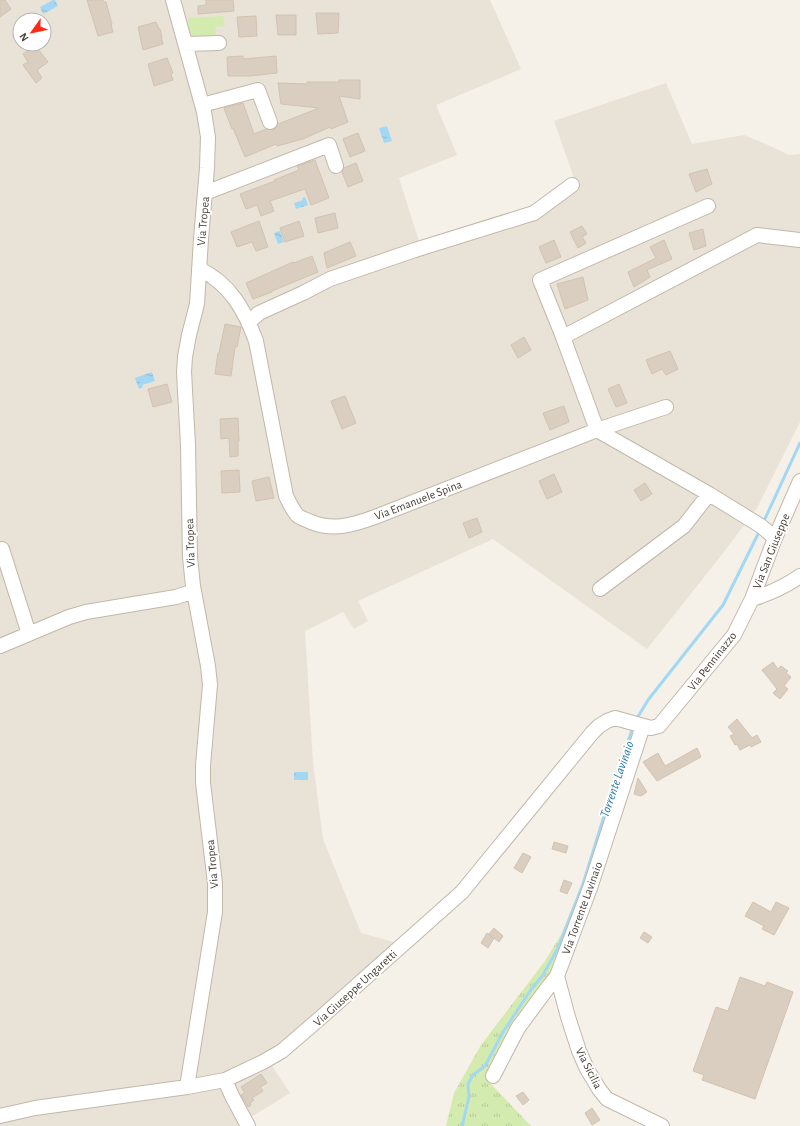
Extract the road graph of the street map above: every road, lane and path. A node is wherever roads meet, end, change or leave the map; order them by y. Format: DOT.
graph roads {
  1 [pos="173,0"];
  2 [pos="219,43"];
  3 [pos="186,44"];
  4 [pos="202,105"];
  5 [pos="270,122"];
  6 [pos="336,166"];
  7 [pos="572,185"];
  8 [pos="205,193"];
  9 [pos="708,206"];
  10 [pos="800,240"];
  11 [pos="200,269"];
  12 [pos="249,322"];
  13 [pos="563,337"];
  14 [pos="666,407"];
  15 [pos="597,430"];
  16 [pos="800,481"];
  17 [pos="709,494"];
  18 [pos="776,538"];
  19 [pos="2,549"];
  20 [pos="800,576"];
  21 [pos="600,589"];
  22 [pos="194,591"];
  23 [pos="752,599"];
  24 [pos="29,634"];
  25 [pos="0,646"];
  26 [pos="642,725"];
  27 [pos="557,976"];
  28 [pos="493,1076"];
  29 [pos="225,1080"];
  30 [pos="187,1087"];
  31 [pos="0,1116"];
  32 [pos="248,1126"];
  33 [pos="662,1126"];
  1 -- 3 [label="street, Via Tropea"];
  2 -- 3 [label="street"];
  3 -- 4 [label="street, Via Tropea"];
  4 -- 5 [label="street"];
  4 -- 8 [label="street, Via Tropea"];
  6 -- 8 [label="street"];
  7 -- 12 [label="street"];
  8 -- 11 [label="street, Via Tropea"];
  9 -- 13 [label="street"];
  10 -- 13 [label="street"];
  11 -- 12 [label="street, Via Emanuele Spina"];
  11 -- 22 [label="street, Via Tropea"];
  12 -- 15 [label="street, Via Emanuele Spina"];
  13 -- 15 [label="street"];
  14 -- 15 [label="street, Via Emanuele Spina"];
  15 -- 17 [label="street"];
  16 -- 18 [label="street, Via San Giuseppe"];
  17 -- 18 [label="street"];
  17 -- 21 [label="street"];
  18 -- 23 [label="street, Via San Giuseppe"];
  19 -- 24 [label="street"];
  20 -- 23 [label="street"];
  22 -- 24 [label="street"];
  22 -- 30 [label="street, Via Tropea"];
  23 -- 26 [label="street, Via Penninazzo"];
  24 -- 25 [label="street"];
  26 -- 27 [label="street, Via Torrente Lavinaio"];
  26 -- 29 [label="street, Via Giuseppe Ungaretti"];
  27 -- 28 [label="street, Via Torrente Lavinaio"];
  27 -- 33 [label="street, Via Sicilia"];
  29 -- 30 [label="street, Via Giuseppe Ungaretti"];
  29 -- 32 [label="street"];
  30 -- 31 [label="street, Via Giuseppe Ungaretti"];
}
